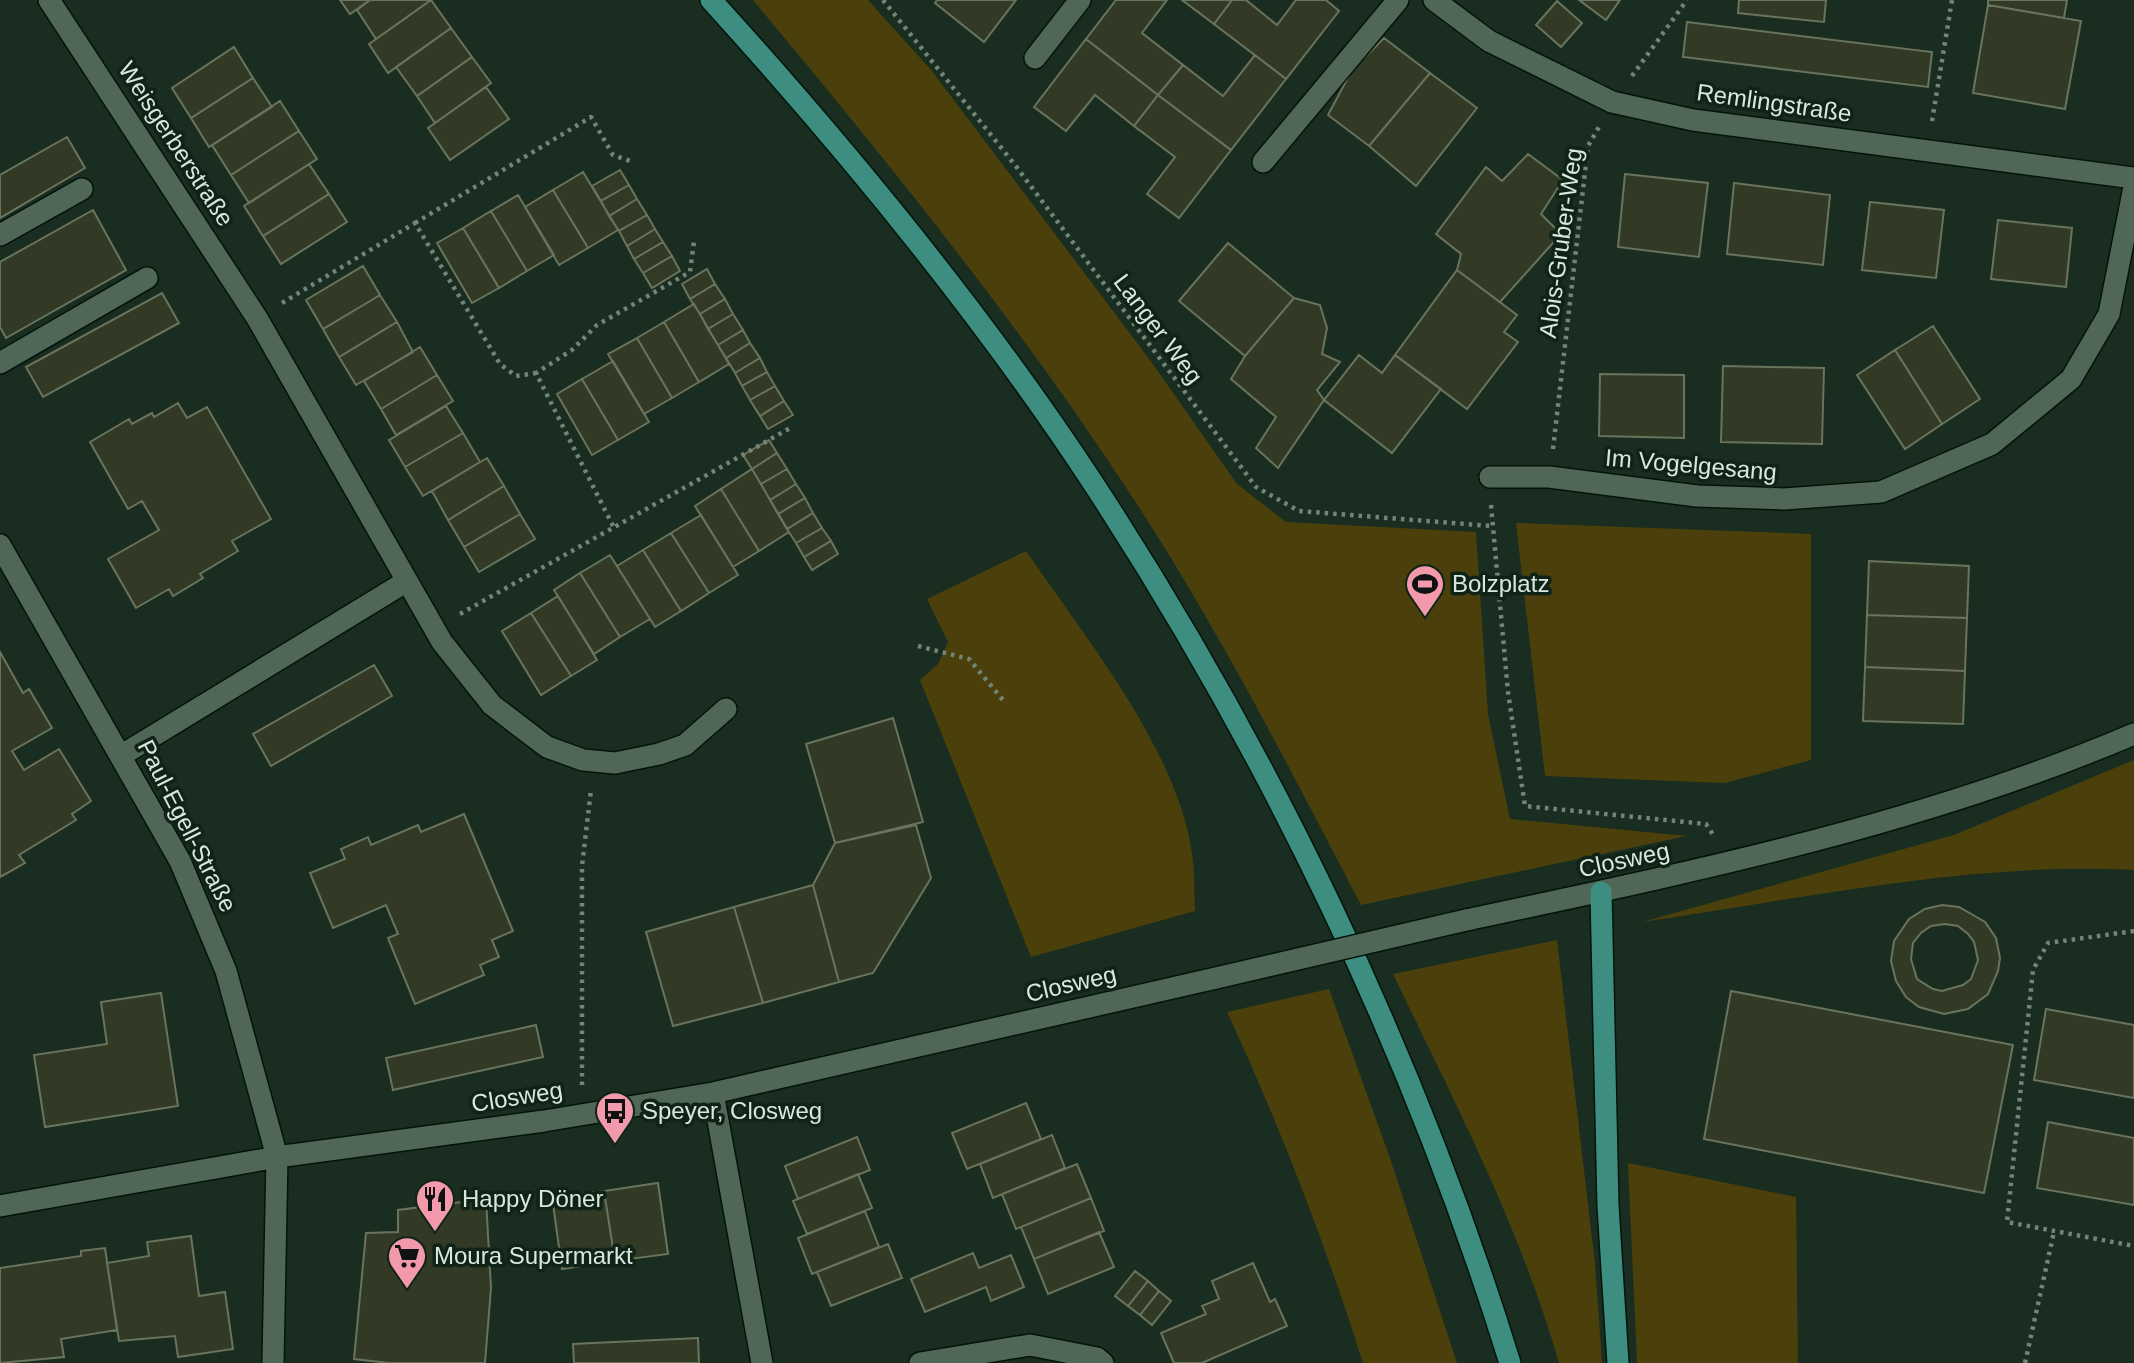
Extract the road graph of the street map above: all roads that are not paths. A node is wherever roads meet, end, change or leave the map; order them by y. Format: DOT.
graph roads {
  1 [pos="49,0"];
  2 [pos="711,0"];
  3 [pos="1080,0"];
  4 [pos="1398,0"];
  5 [pos="1434,0"];
  6 [pos="1035,58"];
  7 [pos="1263,162"];
  8 [pos="2134,178"];
  9 [pos="2134,187"];
  10 [pos="82,189"];
  11 [pos="0,235"];
  12 [pos="147,278"];
  13 [pos="0,363"];
  14 [pos="1490,477"];
  15 [pos="0,545"];
  16 [pos="407,581"];
  17 [pos="726,709"];
  18 [pos="2134,734"];
  19 [pos="122,755"];
  20 [pos="1601,892"];
  21 [pos="713,1093"];
  22 [pos="276,1157"];
  23 [pos="0,1206"];
  24 [pos="273,1363"];
  25 [pos="762,1363"];
  26 [pos="920,1363"];
  27 [pos="1103,1363"];
  28 [pos="1510,1363"];
  29 [pos="1618,1363"];
  1 -- 16 [label="street, Weisgerberstraße"];
  2 -- 28 [label="main road"];
  3 -- 6 [label="street"];
  4 -- 7 [label="street"];
  5 -- 8 [label="street, Remlingstraße"];
  9 -- 14 [label="street, Im Vogelgesang"];
  10 -- 11 [label="street"];
  12 -- 13 [label="street"];
  15 -- 19 [label="street, Paul-Egell-Straße"];
  16 -- 17 [label="street, Weisgerberstraße"];
  16 -- 19 [label="street"];
  18 -- 20 [label="street, Closweg"];
  19 -- 22 [label="street, Paul-Egell-Straße"];
  20 -- 21 [label="street, Closweg, bridge"];
  20 -- 29 [label="main road"];
  21 -- 22 [label="street, Closweg"];
  21 -- 25 [label="street"];
  22 -- 23 [label="street, Closweg"];
  22 -- 24 [label="street, Paul-Egell-Straße"];
  26 -- 27 [label="street"];
}
